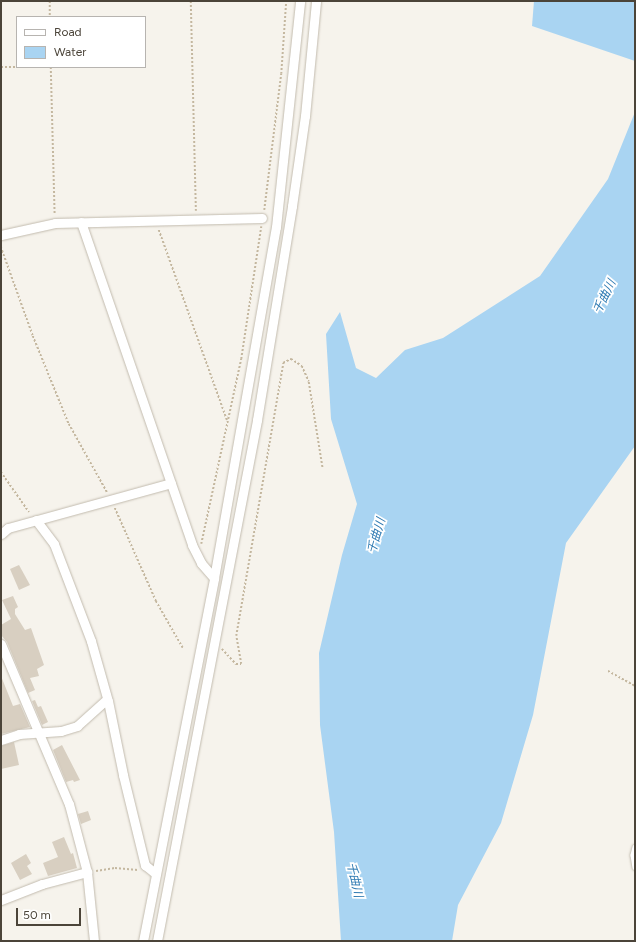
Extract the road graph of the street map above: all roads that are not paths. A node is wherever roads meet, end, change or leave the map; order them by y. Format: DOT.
graph roads {
  1 [pos="300,1"];
  2 [pos="316,1"];
  3 [pos="262,218"];
  4 [pos="81,222"];
  5 [pos="1,235"];
  6 [pos="171,484"];
  7 [pos="36,520"];
  8 [pos="1,534"];
  9 [pos="214,578"];
  10 [pos="2,649"];
  11 [pos="107,699"];
  12 [pos="39,732"];
  13 [pos="1,740"];
  14 [pos="635,847"];
  15 [pos="635,867"];
  16 [pos="87,872"];
  17 [pos="156,874"];
  18 [pos="1,900"];
  19 [pos="94,941"];
  20 [pos="143,941"];
  21 [pos="157,941"];
  1 -- 9 [label="street"];
  2 -- 21 [label="street"];
  3 -- 4 [label="street"];
  4 -- 5 [label="street"];
  4 -- 6 [label="street"];
  6 -- 7 [label="street"];
  6 -- 9 [label="street"];
  7 -- 8 [label="street"];
  7 -- 11 [label="street"];
  9 -- 17 [label="street"];
  10 -- 12 [label="street"];
  11 -- 12 [label="street"];
  11 -- 17 [label="street"];
  12 -- 13 [label="street"];
  12 -- 16 [label="street"];
  14 -- 15 [label="lane"];
  16 -- 18 [label="street"];
  16 -- 19 [label="street"];
  17 -- 20 [label="street"];
}
